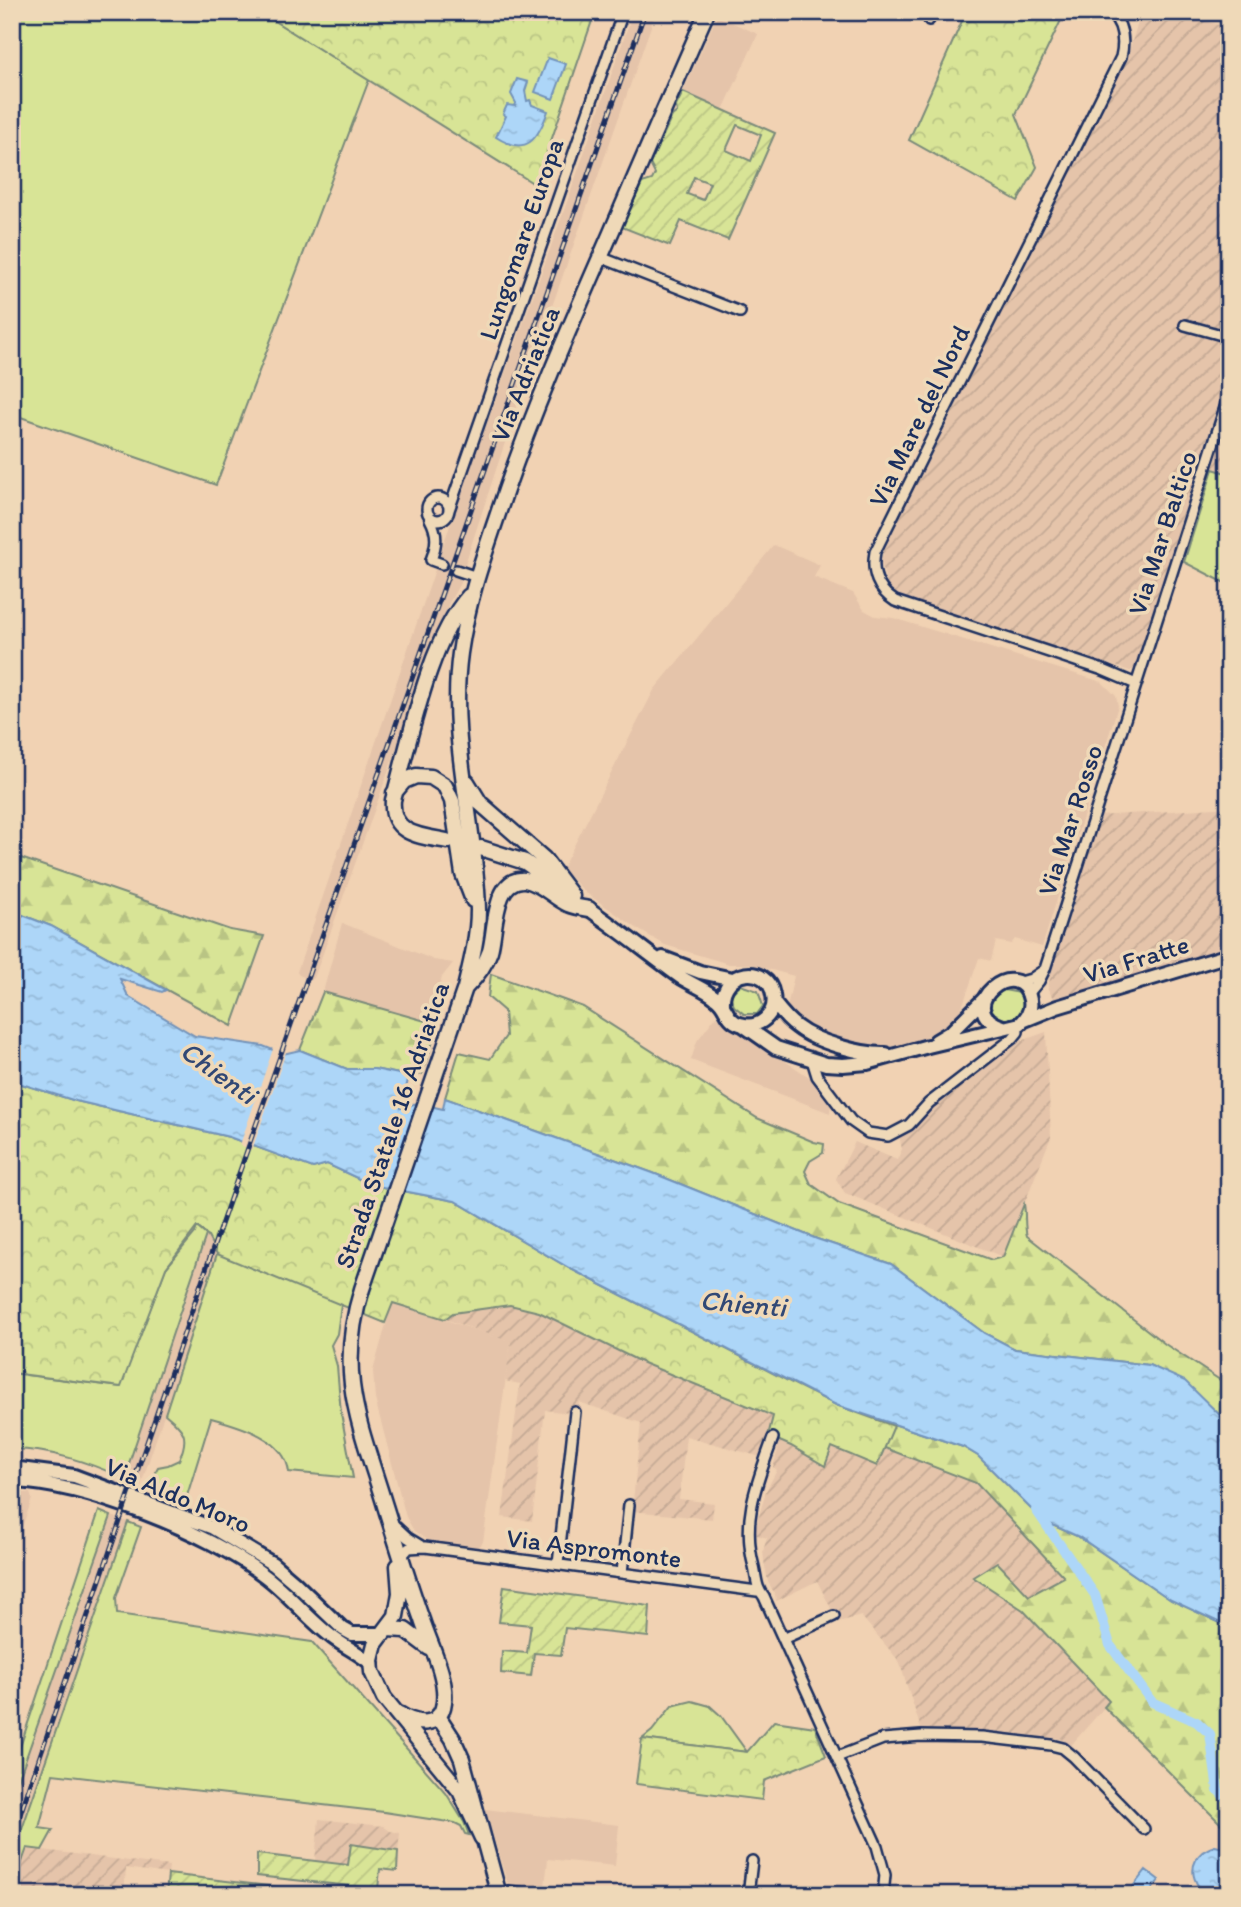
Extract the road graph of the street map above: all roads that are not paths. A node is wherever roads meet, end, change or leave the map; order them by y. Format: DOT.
graph roads {
  1 [pos="623,12"];
  2 [pos="707,12"];
  3 [pos="1113,14"];
  4 [pos="600,257"];
  5 [pos="740,312"];
  6 [pos="1185,325"];
  7 [pos="1229,337"];
  8 [pos="1229,395"];
  9 [pos="460,480"];
  10 [pos="439,498"];
  11 [pos="449,510"];
  12 [pos="429,517"];
  13 [pos="442,564"];
  14 [pos="456,569"];
  15 [pos="477,577"];
  16 [pos="472,593"];
  17 [pos="1136,684"];
  18 [pos="461,771"];
  19 [pos="394,793"];
  20 [pos="447,841"];
  21 [pos="481,848"];
  22 [pos="572,896"];
  23 [pos="589,909"];
  24 [pos="478,911"];
  25 [pos="653,955"];
  26 [pos="1229,955"];
  27 [pos="1045,969"];
  28 [pos="733,979"];
  29 [pos="1017,983"];
  30 [pos="463,994"];
  31 [pos="1028,995"];
  32 [pos="985,998"];
  33 [pos="774,1003"];
  34 [pos="723,1004"];
  35 [pos="1057,1007"];
  36 [pos="1015,1024"];
  37 [pos="743,1025"];
  38 [pos="928,1046"];
  39 [pos="900,1054"];
  40 [pos="812,1060"];
  41 [pos="575,1412"];
  42 [pos="773,1438"];
  43 [pos="12,1468"];
  44 [pos="12,1481"];
  45 [pos="380,1490"];
  46 [pos="629,1505"];
  47 [pos="388,1518"];
  48 [pos="425,1547"];
  49 [pos="400,1558"];
  50 [pos="558,1564"];
  51 [pos="622,1573"];
  52 [pos="757,1591"];
  53 [pos="835,1616"];
  54 [pos="384,1632"];
  55 [pos="783,1639"];
  56 [pos="432,1652"];
  57 [pos="372,1664"];
  58 [pos="399,1714"];
  59 [pos="438,1716"];
  60 [pos="837,1757"];
  61 [pos="1144,1829"];
  62 [pos="482,1838"];
  63 [pos="752,1861"];
  64 [pos="499,1894"];
  65 [pos="539,1895"];
  66 [pos="748,1895"];
  67 [pos="883,1895"];
  1 -- 9 [label="street, Lungomare Europa"];
  2 -- 4 [label="main road, Via Adriatica"];
  3 -- 17 [label="street, Via Mare del Nord"];
  4 -- 5 [label="street"];
  4 -- 15 [label="main road, Via Adriatica"];
  6 -- 7 [label="street"];
  8 -- 17 [label="street, Via Mar Baltico"];
  9 -- 10 [label="street"];
  9 -- 11 [label="street, Lungomare Europa"];
  10 -- 11 [label="street"];
  10 -- 12 [label="street"];
  11 -- 12 [label="street"];
  12 -- 13 [label="street"];
  14 -- 15 [label="street"];
  15 -- 16 [label="main road, Via Adriatica"];
  16 -- 18 [label="main road, Via Adriatica"];
  16 -- 19 [label="main road"];
  17 -- 27 [label="street, Via Mar Rosso"];
  18 -- 22 [label="main road"];
  18 -- 24 [label="main road, Strada Statale 16 Adriatica"];
  19 -- 20 [label="main road"];
  19 -- 24 [label="main road"];
  21 -- 22 [label="main road"];
  22 -- 23 [label="main road"];
  23 -- 25 [label="main road, Via Fratte"];
  23 -- 30 [label="main road"];
  24 -- 30 [label="main road, Strada Statale 16 Adriatica"];
  25 -- 28 [label="main road, Via Fratte"];
  25 -- 34 [label="main road, Via Fratte"];
  26 -- 35 [label="main road, Via Fratte"];
  27 -- 29 [label="street"];
  27 -- 31 [label="street, Via Mar Rosso"];
  28 -- 33 [label="main road, Via Fratte"];
  28 -- 34 [label="main road"];
  29 -- 31 [label="main road, Via Fratte"];
  29 -- 32 [label="main road, Via Fratte"];
  30 -- 45 [label="main road, Strada Statale 16 Adriatica"];
  31 -- 35 [label="main road, Via Fratte"];
  31 -- 36 [label="main road"];
  32 -- 36 [label="main road"];
  32 -- 38 [label="main road, Via Fratte"];
  33 -- 37 [label="main road"];
  33 -- 39 [label="main road, Via Fratte"];
  34 -- 37 [label="main road, Via Fratte"];
  35 -- 36 [label="main road, Via Fratte"];
  36 -- 38 [label="main road, Via Fratte"];
  36 -- 40 [label="street"];
  37 -- 40 [label="main road, Via Fratte"];
  38 -- 39 [label="main road, Via Fratte"];
  39 -- 40 [label="main road, Via Fratte"];
  41 -- 50 [label="street"];
  42 -- 52 [label="street"];
  43 -- 54 [label="main road, Via Aldo Moro"];
  44 -- 57 [label="main road, Via Aldo Moro"];
  45 -- 47 [label="main road, Strada Statale 16 Adriatica"];
  45 -- 54 [label="main road, Strada Statale 16 Adriatica"];
  46 -- 51 [label="street"];
  47 -- 48 [label="street, Via Aspromonte"];
  47 -- 49 [label="main road, Strada Statale 16 Adriatica"];
  48 -- 49 [label="street"];
  48 -- 50 [label="street, Via Aspromonte"];
  49 -- 56 [label="main road, Strada Statale 16 Adriatica"];
  50 -- 51 [label="street, Via Aspromonte"];
  51 -- 52 [label="street, Via Aspromonte"];
  52 -- 55 [label="street"];
  53 -- 55 [label="street"];
  54 -- 56 [label="main road"];
  54 -- 57 [label="main road"];
  55 -- 60 [label="street"];
  56 -- 59 [label="main road"];
  57 -- 58 [label="main road"];
  58 -- 59 [label="main road"];
  58 -- 62 [label="main road"];
  59 -- 62 [label="main road"];
  60 -- 61 [label="street"];
  60 -- 67 [label="street"];
  62 -- 64 [label="main road"];
  63 -- 66 [label="street"];
  64 -- 65 [label="street"];
}
